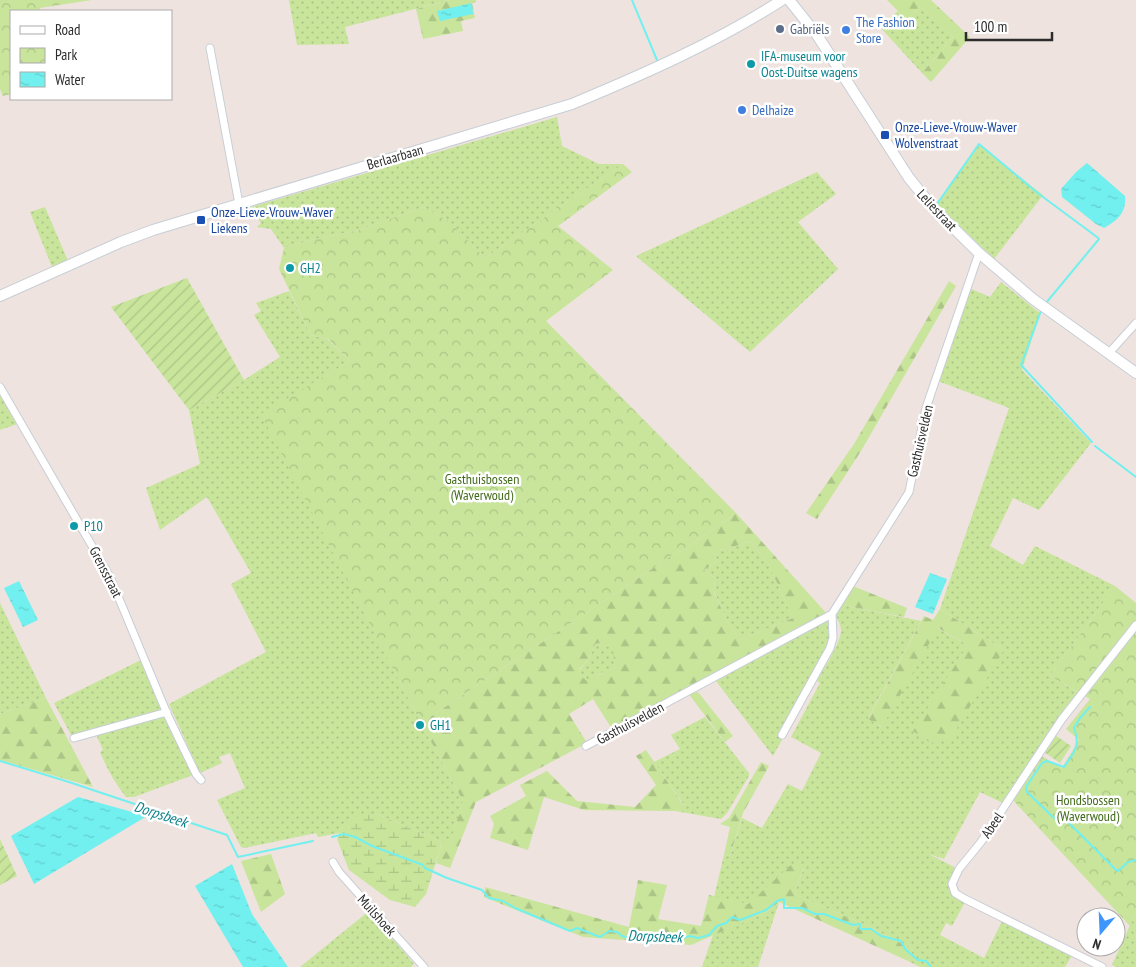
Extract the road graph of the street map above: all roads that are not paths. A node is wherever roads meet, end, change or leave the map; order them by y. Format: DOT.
graph roads {
  1 [pos="782,0"];
  2 [pos="789,0"];
  3 [pos="210,48"];
  4 [pos="238,204"];
  5 [pos="979,253"];
  6 [pos="0,296"];
  7 [pos="1136,323"];
  8 [pos="1109,353"];
  9 [pos="1136,373"];
  10 [pos="0,388"];
  11 [pos="832,614"];
  12 [pos="1136,625"];
  13 [pos="167,712"];
  14 [pos="782,735"];
  15 [pos="74,738"];
  16 [pos="586,746"];
  17 [pos="201,780"];
  18 [pos="333,862"];
  19 [pos="424,967"];
  20 [pos="1102,967"];
  1 -- 4 [label="street, Berlaarbaan"];
  2 -- 5 [label="street, Leliestraat"];
  3 -- 4 [label="street"];
  4 -- 6 [label="street, Berlaarbaan"];
  5 -- 8 [label="street, Leliestraat"];
  5 -- 11 [label="street, Gasthuisvelden"];
  7 -- 8 [label="street"];
  8 -- 9 [label="street, Leliestraat"];
  10 -- 13 [label="street, Grensstraat"];
  11 -- 14 [label="street"];
  11 -- 16 [label="street, Gasthuisvelden"];
  12 -- 20 [label="street, Abeel"];
  13 -- 15 [label="street"];
  13 -- 17 [label="street, Grensstraat"];
  18 -- 19 [label="street, Muilshoek"];
}
